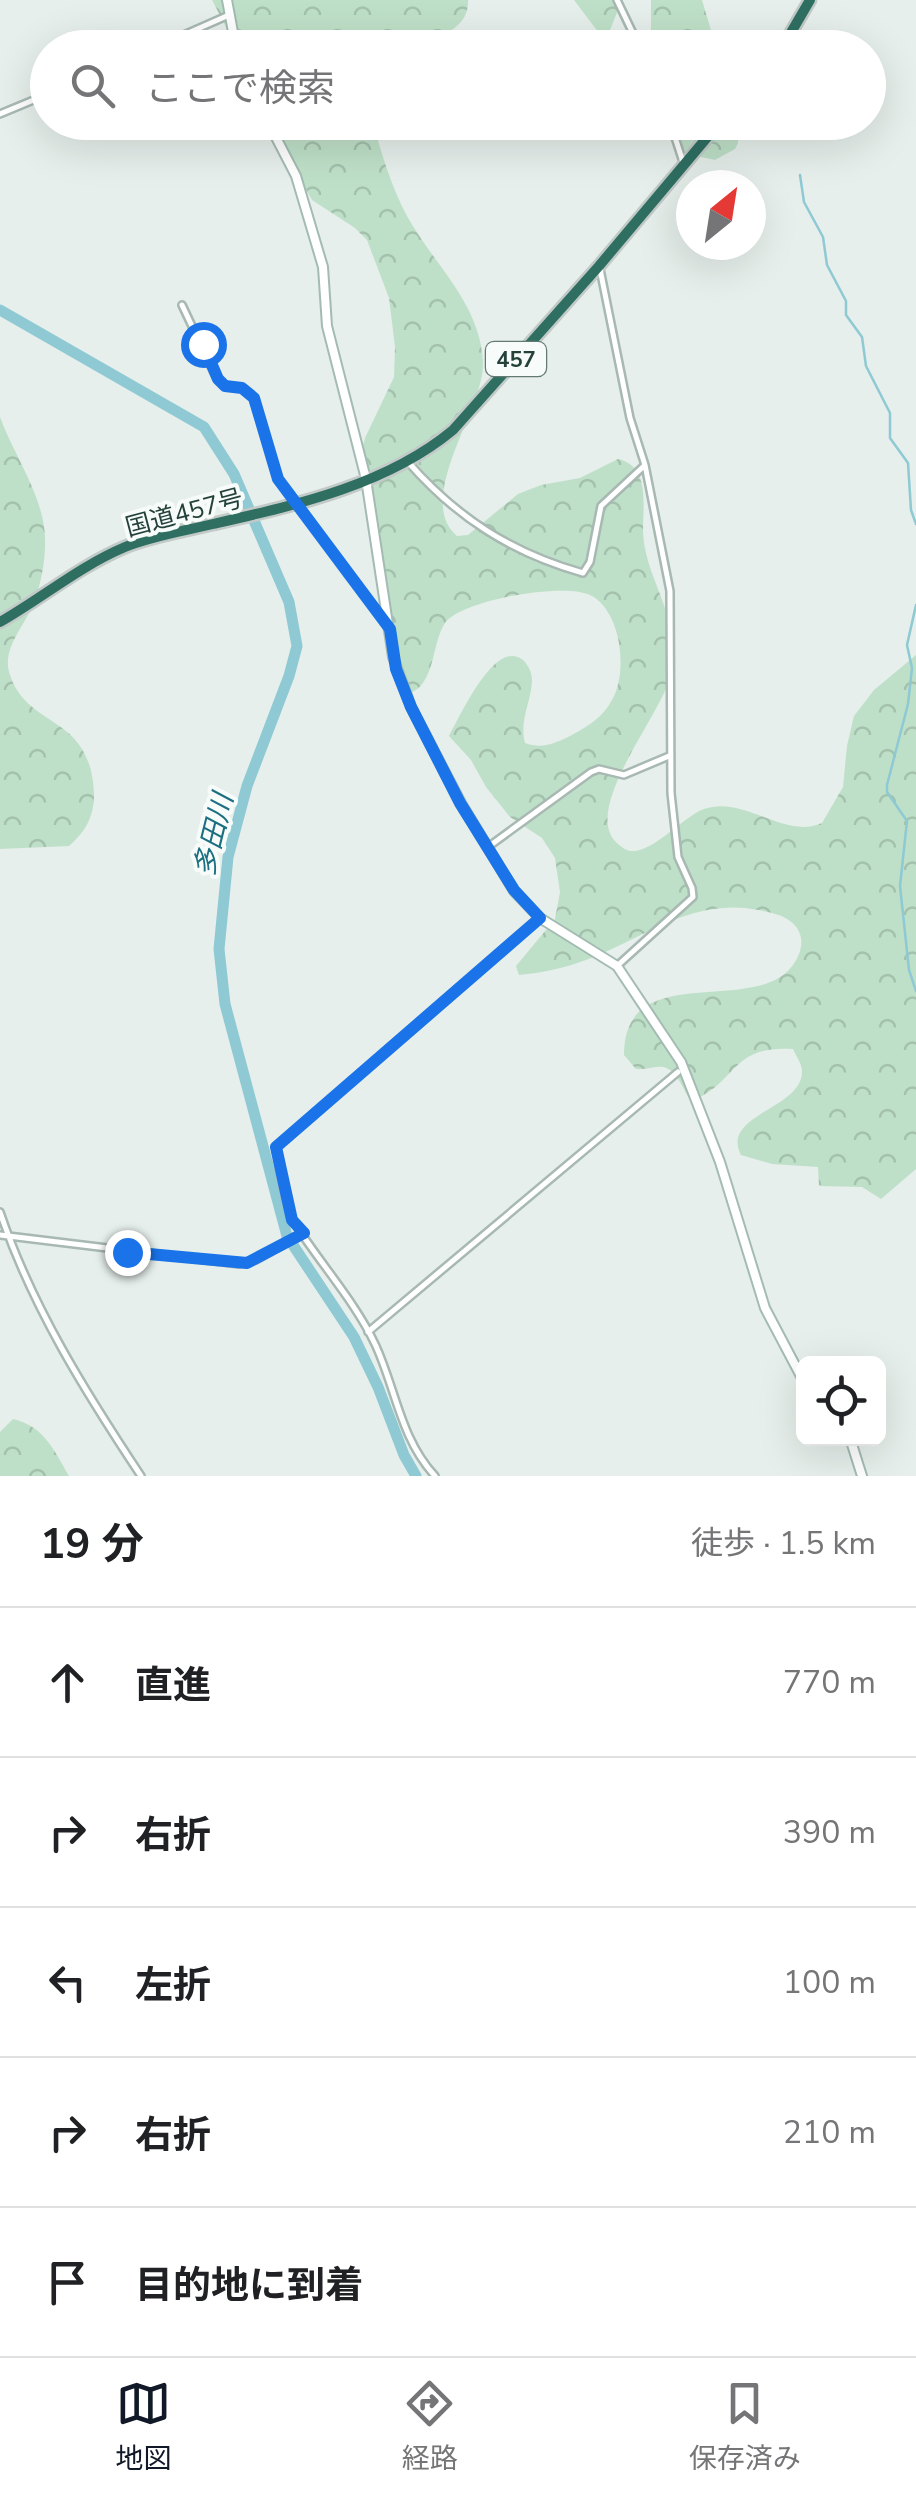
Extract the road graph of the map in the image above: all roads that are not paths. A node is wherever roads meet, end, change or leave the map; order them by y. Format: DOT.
graph roads {
  1 [pos="227,0"];
  2 [pos="618,0"];
  3 [pos="810,0"];
  4 [pos="230,14"];
  5 [pos="194,30"];
  6 [pos="233,30"];
  7 [pos="632,30"];
  8 [pos="792,30"];
  9 [pos="30,102"];
  10 [pos="0,114"];
  11 [pos="279,140"];
  12 [pos="676,140"];
  13 [pos="705,140"];
  14 [pos="684,166"];
  15 [pos="599,266"];
  16 [pos="182,305"];
  17 [pos="408,462"];
  18 [pos="645,465"];
  19 [pos="366,480"];
  20 [pos="296,502"];
  21 [pos="0,622"];
  22 [pos="390,629"];
  23 [pos="670,756"];
  24 [pos="488,847"];
  25 [pos="540,918"];
  26 [pos="617,966"];
  27 [pos="678,1072"];
  28 [pos="0,1212"];
  29 [pos="304,1233"];
  30 [pos="4,1236"];
  31 [pos="368,1332"];
  32 [pos="796,1367"];
  33 [pos="853,1446"];
  34 [pos="141,1476"];
  35 [pos="435,1476"];
  36 [pos="862,1476"];
  1 -- 4 [label="street"];
  2 -- 7 [label="street"];
  3 -- 8 [label="highway"];
  4 -- 5 [label="street"];
  4 -- 6 [label="street"];
  9 -- 10 [label="street"];
  11 -- 19 [label="street"];
  12 -- 14 [label="street"];
  13 -- 14 [label="highway, 国道457号 / 457"];
  14 -- 15 [label="highway, 国道457号 / 457"];
  15 -- 17 [label="highway, 国道457号 / 457"];
  15 -- 18 [label="street"];
  16 -- 20 [label="street"];
  17 -- 18 [label="street"];
  17 -- 19 [label="highway, 国道457号 / 457"];
  18 -- 23 [label="street"];
  19 -- 20 [label="highway, 国道457号 / 457"];
  19 -- 22 [label="street"];
  20 -- 21 [label="highway, 国道457号 / 457"];
  20 -- 22 [label="street"];
  22 -- 24 [label="street"];
  23 -- 24 [label="street"];
  23 -- 26 [label="street"];
  24 -- 25 [label="street"];
  25 -- 26 [label="street"];
  25 -- 29 [label="street"];
  26 -- 32 [label="street"];
  27 -- 31 [label="street"];
  28 -- 30 [label="street"];
  29 -- 30 [label="street"];
  29 -- 31 [label="street"];
  30 -- 34 [label="street"];
  31 -- 35 [label="street"];
  33 -- 36 [label="street"];
}
